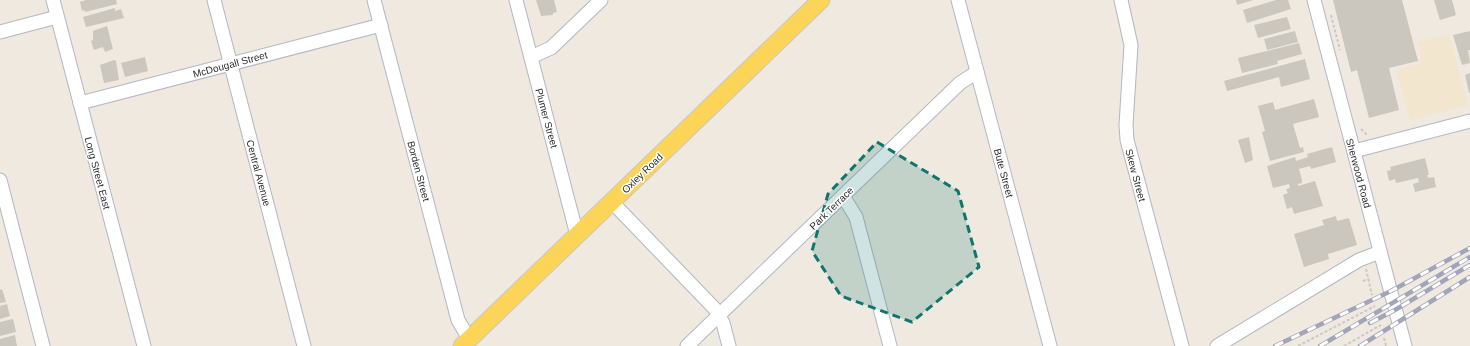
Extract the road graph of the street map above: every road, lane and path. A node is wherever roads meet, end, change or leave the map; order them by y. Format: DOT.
graph roads {
  1 [pos="53,0"];
  2 [pos="214,0"];
  3 [pos="374,0"];
  4 [pos="516,0"];
  5 [pos="601,0"];
  6 [pos="821,0"];
  7 [pos="958,0"];
  8 [pos="1121,0"];
  9 [pos="1314,0"];
  10 [pos="58,17"];
  11 [pos="380,25"];
  12 [pos="0,32"];
  13 [pos="531,57"];
  14 [pos="231,64"];
  15 [pos="977,72"];
  16 [pos="80,103"];
  17 [pos="1470,121"];
  18 [pos="1360,127"];
  19 [pos="1374,133"];
  20 [pos="1354,151"];
  21 [pos="0,180"];
  22 [pos="843,196"];
  23 [pos="612,202"];
  24 [pos="577,235"];
  25 [pos="1380,252"];
  26 [pos="1365,266"];
  27 [pos="1369,280"];
  28 [pos="1363,281"];
  29 [pos="1372,295"];
  30 [pos="1375,306"];
  31 [pos="719,316"];
  32 [pos="1381,325"];
  33 [pos="1384,338"];
  34 [pos="466,343"];
  35 [pos="43,346"];
  36 [pos="144,346"];
  37 [pos="304,346"];
  38 [pos="687,346"];
  39 [pos="729,346"];
  40 [pos="890,346"];
  41 [pos="1050,346"];
  42 [pos="1182,346"];
  43 [pos="1217,346"];
  44 [pos="1298,346"];
  45 [pos="1344,346"];
  46 [pos="1386,346"];
  47 [pos="1405,346"];
  1 -- 10 [label="street, Long Street East"];
  2 -- 14 [label="street, Central Avenue"];
  3 -- 11 [label="street, Borden Street"];
  4 -- 13 [label="street, Plumer Street"];
  5 -- 13 [label="street"];
  6 -- 23 [label="main road, Oxley Road"];
  7 -- 15 [label="street, Bute Street"];
  8 -- 42 [label="street, Skew Street"];
  9 -- 20 [label="street, Sherwood Road"];
  10 -- 12 [label="street"];
  10 -- 16 [label="street, Long Street East"];
  11 -- 14 [label="street, McDougall Street"];
  11 -- 34 [label="street, Borden Street"];
  13 -- 24 [label="street, Plumer Street"];
  14 -- 16 [label="street, McDougall Street"];
  14 -- 37 [label="street, Central Avenue"];
  15 -- 22 [label="street, Park Terrace"];
  15 -- 41 [label="street, Bute Street"];
  16 -- 36 [label="street, Long Street East"];
  17 -- 20 [label="street"];
  18 -- 19 [label="path"];
  20 -- 25 [label="street, Sherwood Road"];
  21 -- 35 [label="street"];
  22 -- 31 [label="street, Park Terrace"];
  22 -- 40 [label="street"];
  23 -- 24 [label="main road, Oxley Road"];
  23 -- 31 [label="street"];
  24 -- 34 [label="main road, Oxley Road"];
  25 -- 43 [label="street"];
  25 -- 47 [label="street, Sherwood Road"];
  26 -- 27 [label="path"];
  27 -- 28 [label="path"];
  27 -- 29 [label="path"];
  30 -- 44 [label="path"];
  31 -- 38 [label="street, Park Terrace"];
  31 -- 39 [label="street"];
  32 -- 45 [label="path"];
  33 -- 46 [label="path"];
}
